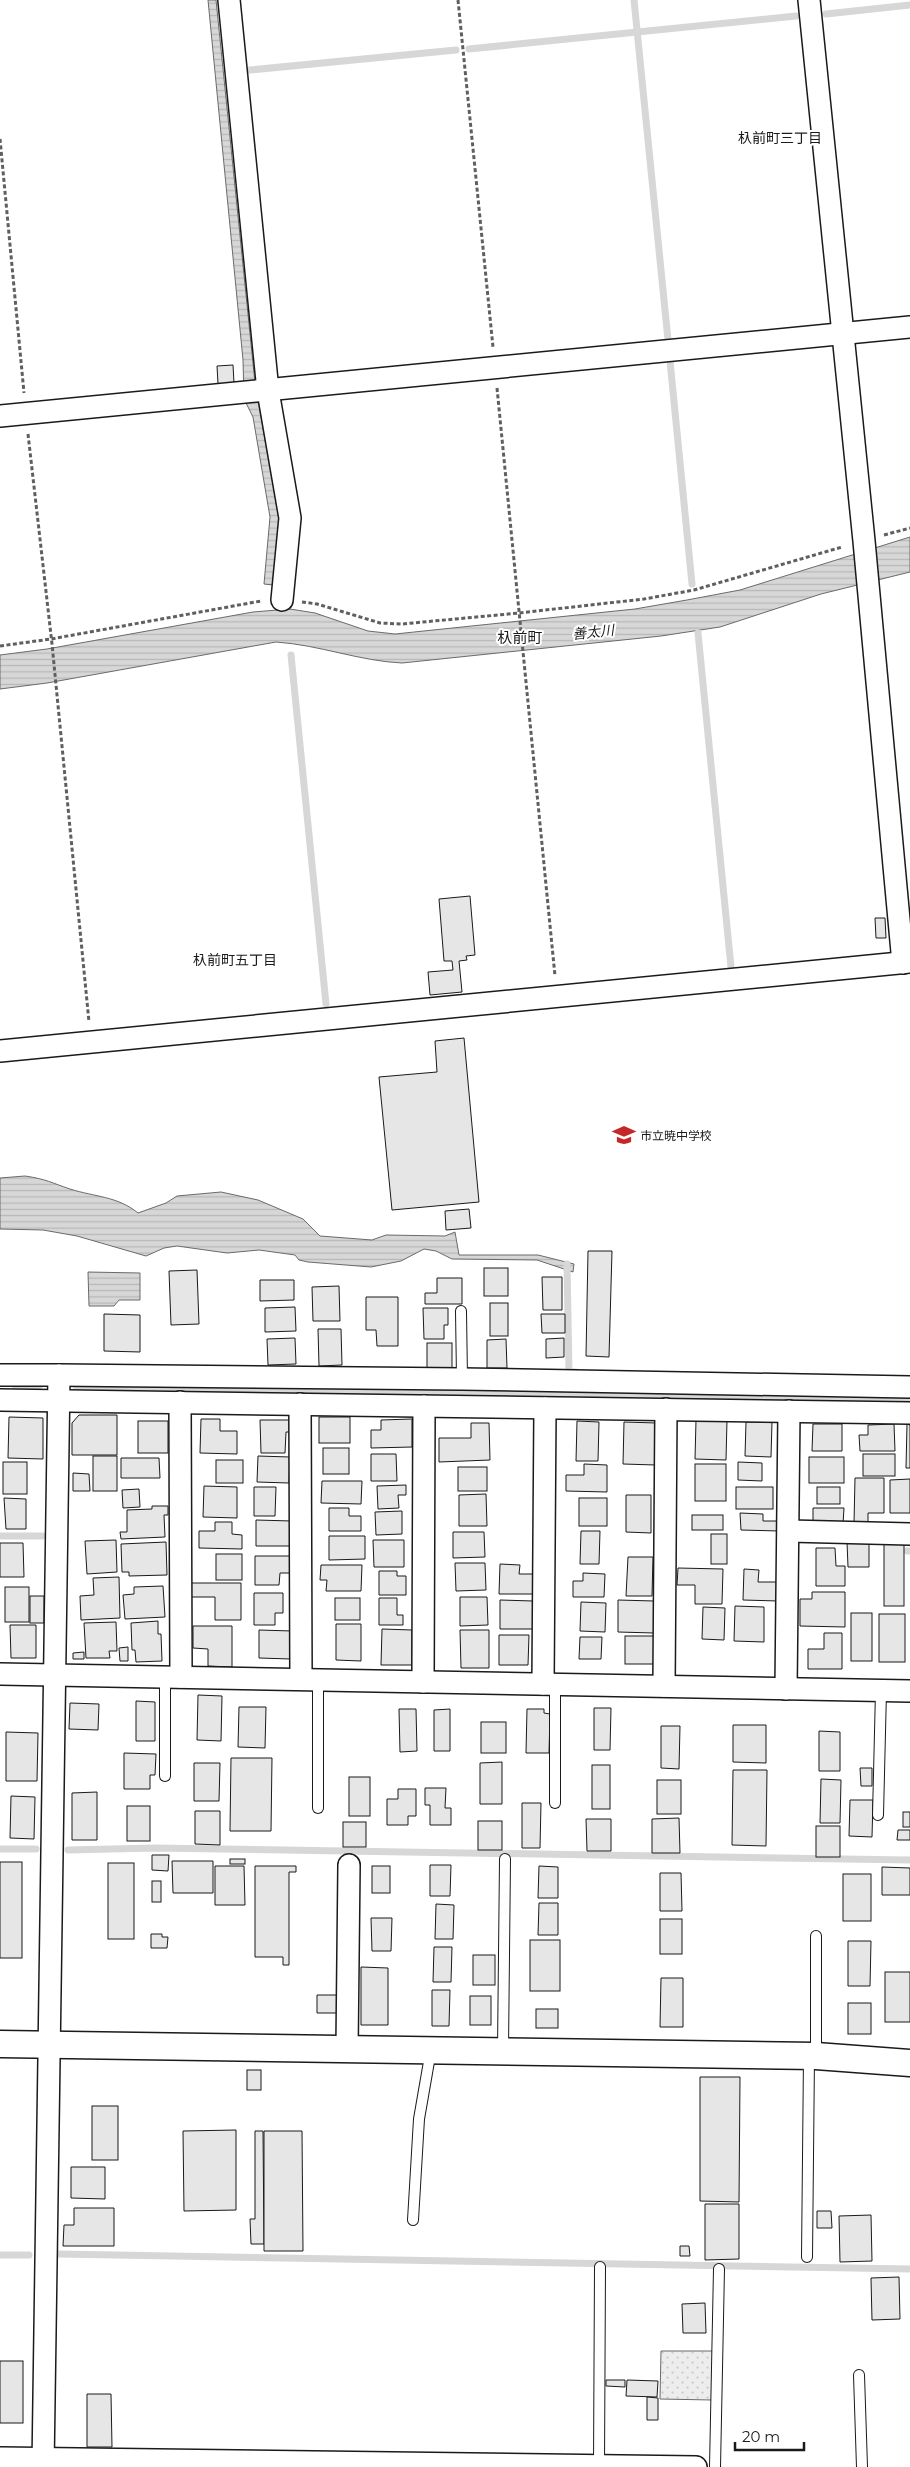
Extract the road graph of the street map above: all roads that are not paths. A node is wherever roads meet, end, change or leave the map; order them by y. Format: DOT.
graph roads {
  1 [pos="229,0"];
  2 [pos="809,0"];
  3 [pos="910,327"];
  4 [pos="842,334"];
  5 [pos="265,391"];
  6 [pos="0,416"];
  7 [pos="282,600"];
  8 [pos="906,962"];
  9 [pos="0,1051"];
  10 [pos="461,1311"];
  11 [pos="0,1375"];
  12 [pos="59,1375"];
  13 [pos="462,1379"];
  14 [pos="910,1387"];
  15 [pos="0,1400"];
  16 [pos="58,1400"];
  17 [pos="180,1402"];
  18 [pos="300,1404"];
  19 [pos="424,1406"];
  20 [pos="545,1408"];
  21 [pos="666,1410"];
  22 [pos="789,1411"];
  23 [pos="910,1413"];
  24 [pos="790,1531"];
  25 [pos="910,1534"];
  26 [pos="0,1674"];
  27 [pos="55,1674"];
  28 [pos="173,1676"];
  29 [pos="309,1679"];
  30 [pos="423,1682"];
  31 [pos="549,1684"];
  32 [pos="664,1686"];
  33 [pos="786,1689"];
  34 [pos="881,1690"];
  35 [pos="910,1691"];
  36 [pos="164,1776"];
  37 [pos="555,1803"];
  38 [pos="318,1808"];
  39 [pos="878,1814"];
  40 [pos="505,1858"];
  41 [pos="350,1865"];
  42 [pos="816,1936"];
  43 [pos="0,2044"];
  44 [pos="50,2044"];
  45 [pos="347,2049"];
  46 [pos="431,2050"];
  47 [pos="503,2052"];
  48 [pos="813,2056"];
  49 [pos="910,2063"];
  50 [pos="413,2220"];
  51 [pos="807,2257"];
  52 [pos="600,2267"];
  53 [pos="719,2269"];
  54 [pos="859,2375"];
  55 [pos="0,2458"];
  56 [pos="43,2463"];
  57 [pos="599,2465"];
  58 [pos="677,2467"];
  59 [pos="696,2467"];
  60 [pos="715,2467"];
  61 [pos="862,2467"];
  1 -- 5 [label="street"];
  2 -- 4 [label="street"];
  3 -- 4 [label="street"];
  4 -- 5 [label="street"];
  4 -- 8 [label="street"];
  5 -- 6 [label="street"];
  5 -- 7 [label="street"];
  8 -- 9 [label="street"];
  10 -- 13 [label="lane"];
  11 -- 12 [label="street"];
  12 -- 13 [label="street"];
  12 -- 16 [label="street"];
  13 -- 14 [label="street"];
  15 -- 16 [label="street"];
  16 -- 17 [label="street"];
  16 -- 27 [label="street"];
  17 -- 18 [label="street"];
  17 -- 28 [label="street"];
  18 -- 19 [label="street"];
  18 -- 29 [label="street"];
  19 -- 20 [label="street"];
  19 -- 30 [label="street"];
  20 -- 21 [label="street"];
  20 -- 31 [label="street"];
  21 -- 22 [label="street"];
  21 -- 32 [label="street"];
  22 -- 23 [label="street"];
  22 -- 24 [label="street"];
  24 -- 25 [label="street"];
  24 -- 33 [label="street"];
  26 -- 27 [label="street"];
  27 -- 28 [label="street"];
  27 -- 44 [label="street"];
  28 -- 29 [label="street"];
  28 -- 36 [label="lane"];
  29 -- 30 [label="street"];
  29 -- 38 [label="lane"];
  30 -- 31 [label="street"];
  31 -- 32 [label="street"];
  31 -- 37 [label="lane"];
  32 -- 33 [label="street"];
  33 -- 34 [label="street"];
  34 -- 35 [label="street"];
  34 -- 39 [label="lane"];
  40 -- 47 [label="lane"];
  41 -- 45 [label="street"];
  42 -- 48 [label="lane"];
  43 -- 44 [label="street"];
  44 -- 45 [label="street"];
  44 -- 56 [label="street"];
  45 -- 46 [label="street"];
  46 -- 47 [label="street"];
  46 -- 50 [label="lane"];
  47 -- 48 [label="street"];
  48 -- 49 [label="street"];
  48 -- 51 [label="lane"];
  52 -- 57 [label="lane"];
  53 -- 60 [label="lane"];
  54 -- 61 [label="lane"];
  55 -- 56 [label="street"];
  56 -- 57 [label="street"];
  57 -- 58 [label="street"];
  58 -- 59 [label="street"];
}
